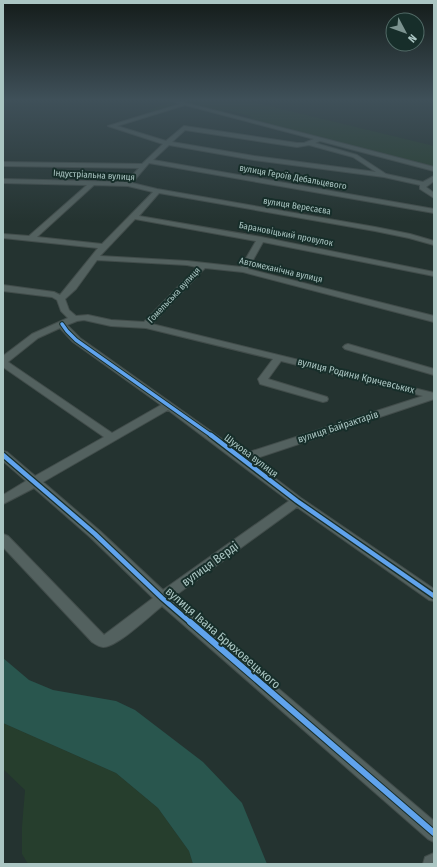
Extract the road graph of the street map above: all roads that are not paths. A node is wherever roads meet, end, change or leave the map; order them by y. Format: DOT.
graph roads {
  1 [pos="162,141"];
  2 [pos="273,141"];
  3 [pos="315,141"];
  4 [pos="329,141"];
  5 [pos="167,143"];
  6 [pos="309,144"];
  7 [pos="146,163"];
  8 [pos="3,164"];
  9 [pos="434,169"];
  10 [pos="384,174"];
  11 [pos="434,178"];
  12 [pos="3,181"];
  13 [pos="93,183"];
  14 [pos="128,184"];
  15 [pos="424,184"];
  16 [pos="157,191"];
  17 [pos="434,196"];
  18 [pos="434,211"];
  19 [pos="134,217"];
  20 [pos="3,236"];
  21 [pos="30,239"];
  22 [pos="261,239"];
  23 [pos="434,243"];
  24 [pos="103,246"];
  25 [pos="96,258"];
  26 [pos="204,265"];
  27 [pos="244,270"];
  28 [pos="434,274"];
  29 [pos="3,288"];
  30 [pos="61,299"];
  31 [pos="74,319"];
  32 [pos="434,319"];
  33 [pos="62,324"];
  34 [pos="146,325"];
  35 [pos="348,347"];
  36 [pos="279,357"];
  37 [pos="3,362"];
  38 [pos="434,372"];
  39 [pos="434,396"];
  40 [pos="323,398"];
  41 [pos="168,405"];
  42 [pos="110,438"];
  43 [pos="3,455"];
  44 [pos="242,459"];
  45 [pos="34,482"];
  46 [pos="3,500"];
  47 [pos="297,501"];
  48 [pos="3,539"];
  49 [pos="434,596"];
  50 [pos="162,598"];
  51 [pos="434,833"];
  1 -- 5 [label="street"];
  2 -- 6 [label="street"];
  3 -- 6 [label="street"];
  4 -- 9 [label="street"];
  5 -- 7 [label="street"];
  5 -- 10 [label="street"];
  6 -- 10 [label="street"];
  7 -- 8 [label="street, вулиця Героїв Дебальцевого"];
  7 -- 14 [label="street"];
  7 -- 18 [label="street, вулиця Героїв Дебальцевого"];
  10 -- 15 [label="street"];
  11 -- 15 [label="street"];
  12 -- 13 [label="street, Індустріальна вулиця"];
  13 -- 14 [label="street, Індустріальна вулиця"];
  13 -- 21 [label="street"];
  14 -- 16 [label="street, Індустріальна вулиця"];
  15 -- 17 [label="street"];
  16 -- 19 [label="street"];
  16 -- 23 [label="street, вулиця Вересаєва"];
  19 -- 22 [label="street, Барановіцький провулок"];
  19 -- 24 [label="street"];
  20 -- 21 [label="street"];
  21 -- 24 [label="street"];
  22 -- 27 [label="street"];
  22 -- 28 [label="street, Барановіцький провулок"];
  24 -- 25 [label="street"];
  25 -- 26 [label="street, Автомеханічна вулиця"];
  25 -- 30 [label="street"];
  26 -- 27 [label="street, Автомеханічна вулиця"];
  26 -- 34 [label="street, Гомельська вулиця"];
  27 -- 32 [label="street, Автомеханічна вулиця"];
  29 -- 30 [label="street"];
  30 -- 31 [label="street"];
  31 -- 33 [label="street"];
  31 -- 34 [label="street, Гомельська вулиця"];
  33 -- 37 [label="street"];
  33 -- 41 [label="street, Шухова вулиця"];
  34 -- 36 [label="street, вулиця Родини Кричевських"];
  35 -- 38 [label="street"];
  36 -- 39 [label="street, вулиця Родини Кричевських"];
  36 -- 40 [label="street"];
  37 -- 42 [label="street"];
  39 -- 44 [label="street, вулиця Байрактарів"];
  41 -- 42 [label="street"];
  41 -- 44 [label="street, Шухова вулиця"];
  42 -- 45 [label="street"];
  43 -- 45 [label="street, вулиця Івана Брюховецького"];
  44 -- 47 [label="street, Шухова вулиця"];
  45 -- 46 [label="street"];
  45 -- 50 [label="street, вулиця Івана Брюховецького"];
  47 -- 49 [label="street, Шухова вулиця"];
  47 -- 50 [label="street, вулиця Верді"];
  48 -- 50 [label="street, вулиця Верді"];
  50 -- 51 [label="street, вулиця Івана Брюховецького"];
}
